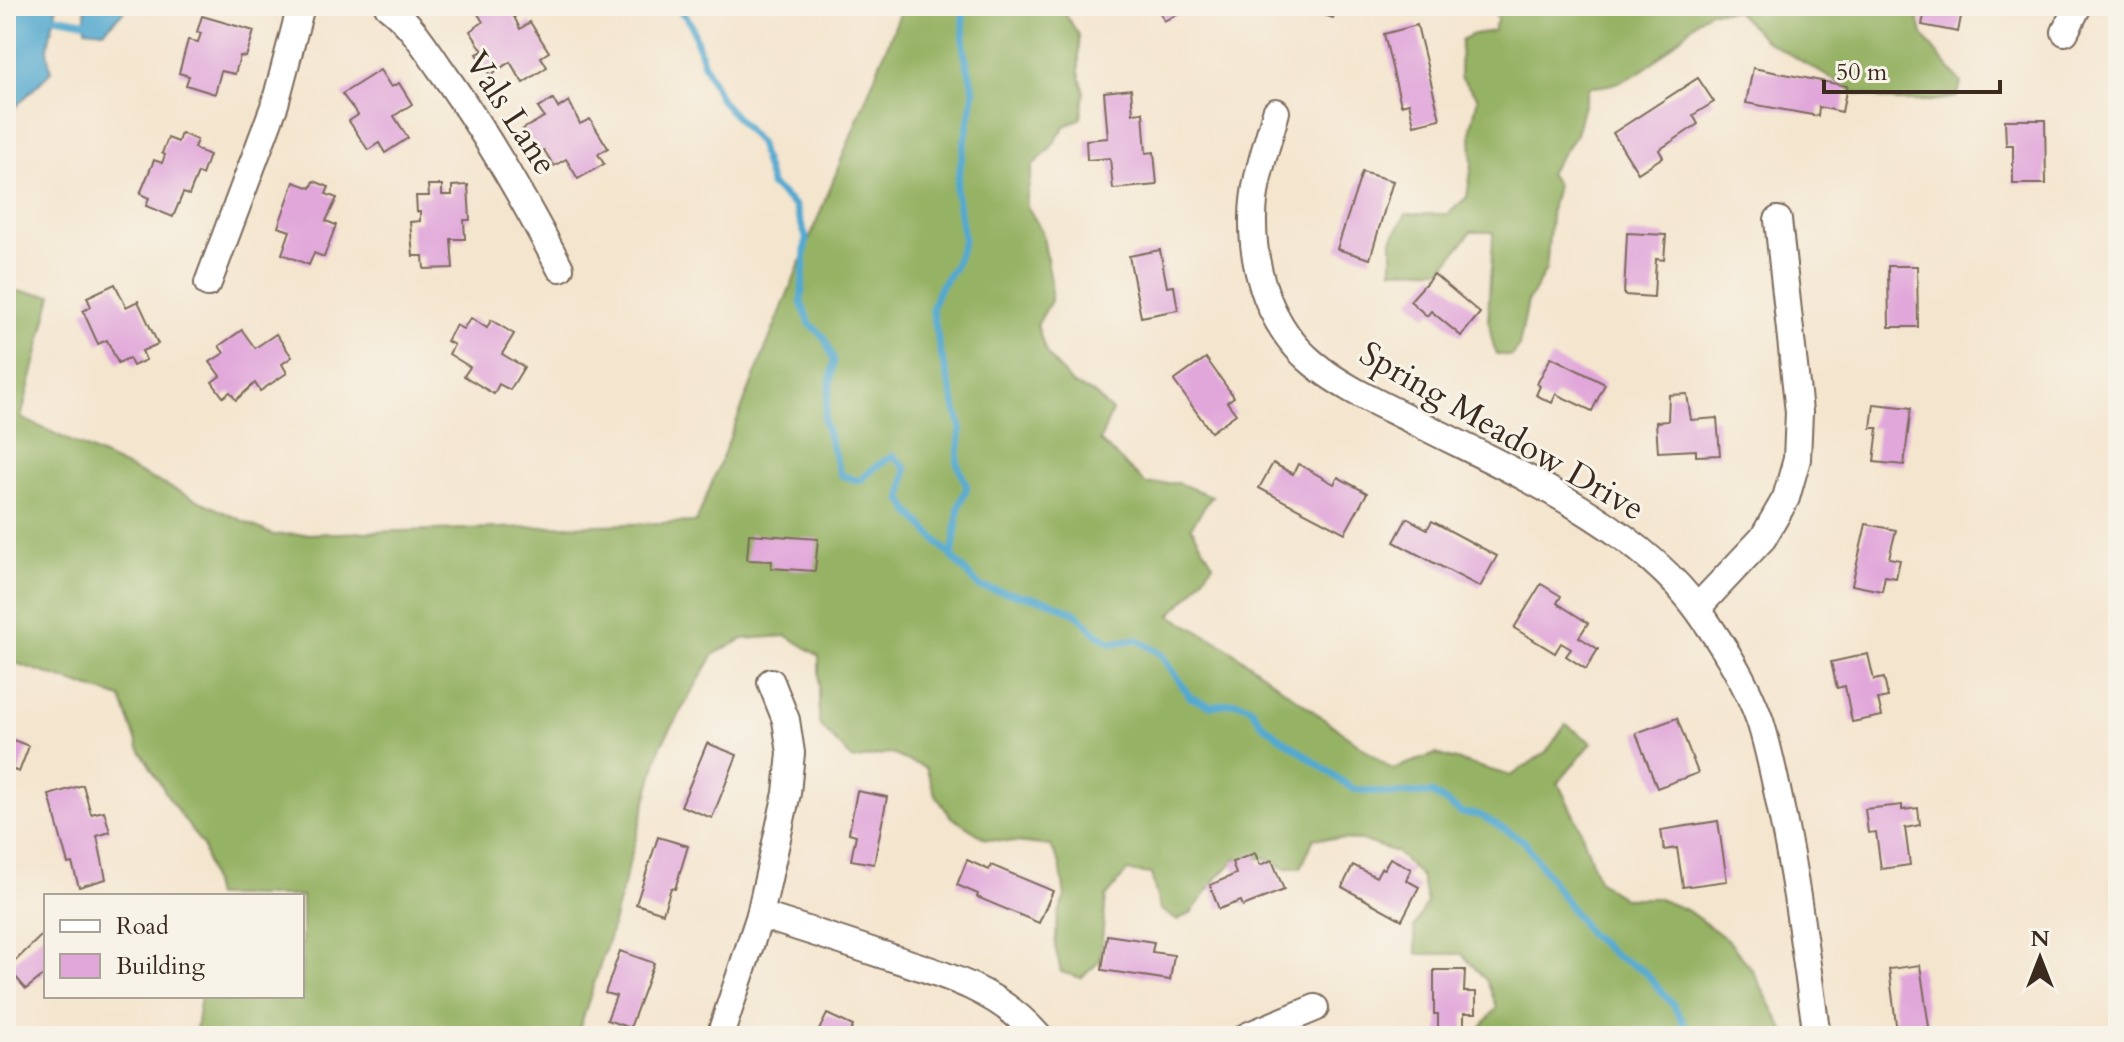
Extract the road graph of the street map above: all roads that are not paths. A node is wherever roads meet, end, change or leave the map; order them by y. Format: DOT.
graph roads {
  1 [pos="301,6"];
  2 [pos="388,6"];
  3 [pos="2078,6"];
  4 [pos="2065,32"];
  5 [pos="1276,112"];
  6 [pos="1778,220"];
  7 [pos="560,268"];
  8 [pos="208,283"];
  9 [pos="1697,608"];
  10 [pos="771,682"];
  11 [pos="760,915"];
  12 [pos="1315,1008"];
  13 [pos="720,1036"];
  14 [pos="1038,1036"];
  15 [pos="1247,1036"];
  16 [pos="1817,1036"];
  1 -- 8 [label="street"];
  2 -- 7 [label="street, Vals Lane"];
  3 -- 4 [label="street"];
  5 -- 9 [label="street, Spring Meadow Drive"];
  6 -- 9 [label="street"];
  9 -- 16 [label="street, Spring Meadow Drive"];
  10 -- 11 [label="street"];
  11 -- 13 [label="street"];
  11 -- 14 [label="street"];
  12 -- 15 [label="street"];
}
